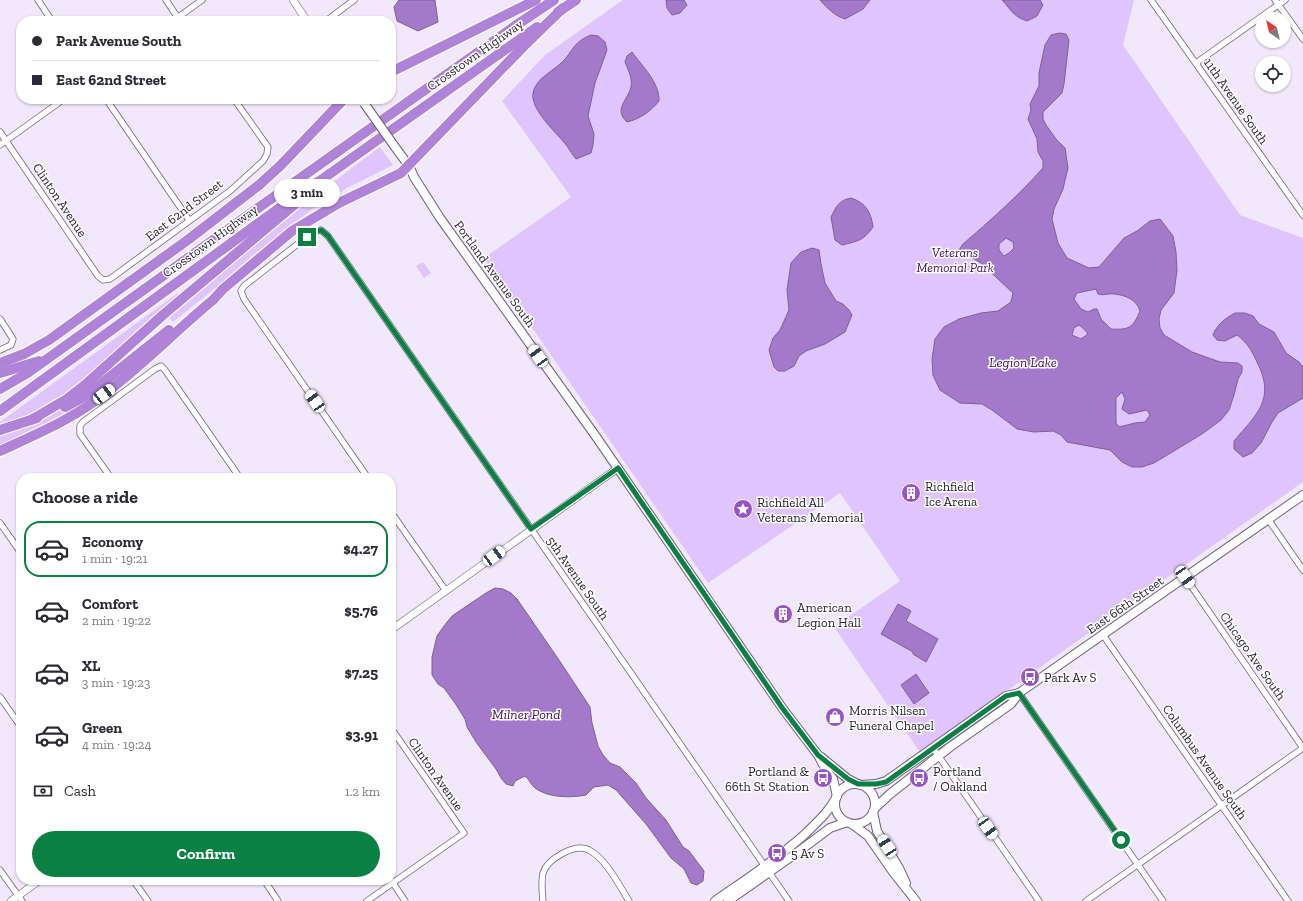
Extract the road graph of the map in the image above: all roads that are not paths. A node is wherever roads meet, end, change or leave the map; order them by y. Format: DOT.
graph roads {
  1 [pos="38,0"];
  2 [pos="166,0"];
  3 [pos="202,0"];
  4 [pos="293,0"];
  5 [pos="354,0"];
  6 [pos="536,0"];
  7 [pos="554,0"];
  8 [pos="576,0"];
  9 [pos="1151,0"];
  10 [pos="1285,0"];
  11 [pos="1277,2"];
  12 [pos="563,8"];
  13 [pos="49,16"];
  14 [pos="175,16"];
  15 [pos="182,16"];
  16 [pos="304,16"];
  17 [pos="333,16"];
  18 [pos="1303,39"];
  19 [pos="1196,63"];
  20 [pos="396,70"];
  21 [pos="57,104"];
  22 [pos="109,104"];
  23 [pos="238,104"];
  24 [pos="339,104"];
  25 [pos="364,104"];
  26 [pos="0,132"];
  27 [pos="6,141"];
  28 [pos="0,145"];
  29 [pos="409,166"];
  30 [pos="321,180"];
  31 [pos="1303,215"];
  32 [pos="189,220"];
  33 [pos="103,280"];
  34 [pos="223,289"];
  35 [pos="0,319"];
  36 [pos="0,350"];
  37 [pos="47,359"];
  38 [pos="0,363"];
  39 [pos="0,373"];
  40 [pos="0,390"];
  41 [pos="0,411"];
  42 [pos="31,420"];
  43 [pos="0,430"];
  44 [pos="0,451"];
  45 [pos="618,468"];
  46 [pos="107,473"];
  47 [pos="237,473"];
  48 [pos="365,473"];
  49 [pos="1303,495"];
  50 [pos="396,519"];
  51 [pos="1268,519"];
  52 [pos="0,523"];
  53 [pos="531,529"];
  54 [pos="16,546"];
  55 [pos="1303,570"];
  56 [pos="1185,577"];
  57 [pos="446,591"];
  58 [pos="396,626"];
  59 [pos="1103,635"];
  60 [pos="1019,693"];
  61 [pos="0,697"];
  62 [pos="16,720"];
  63 [pos="396,735"];
  64 [pos="933,748"];
  65 [pos="1303,748"];
  66 [pos="818,755"];
  67 [pos="939,756"];
  68 [pos="860,785"];
  69 [pos="837,797"];
  70 [pos="1222,806"];
  71 [pos="874,810"];
  72 [pos="850,823"];
  73 [pos="1138,865"];
  74 [pos="0,870"];
  75 [pos="767,870"];
  76 [pos="396,878"];
  77 [pos="34,885"];
  78 [pos="137,885"];
  79 [pos="267,885"];
  80 [pos="386,885"];
  81 [pos="394,885"];
  82 [pos="910,893"];
  83 [pos="20,898"];
  84 [pos="11,901"];
  85 [pos="148,901"];
  86 [pos="278,901"];
  87 [pos="367,901"];
  88 [pos="405,901"];
  89 [pos="543,901"];
  90 [pos="629,901"];
  91 [pos="715,901"];
  92 [pos="728,901"];
  93 [pos="789,901"];
  94 [pos="916,901"];
  95 [pos="1039,901"];
  96 [pos="1086,901"];
  97 [pos="1163,901"];
  98 [pos="1288,901"];
  1 -- 13 [label="street"];
  2 -- 14 [label="street"];
  3 -- 15 [label="street"];
  4 -- 16 [label="street"];
  5 -- 17 [label="street"];
  6 -- 20 [label="highway"];
  7 -- 37 [label="highway, Crosstown Highway"];
  8 -- 12 [label="highway, Crosstown Highway"];
  9 -- 19 [label="street, 11th Avenue South"];
  10 -- 11 [label="street"];
  11 -- 18 [label="street"];
  11 -- 19 [label="street"];
  12 -- 29 [label="highway"];
  12 -- 30 [label="highway, Crosstown Highway"];
  19 -- 31 [label="street, 11th Avenue South"];
  21 -- 27 [label="street"];
  22 -- 32 [label="street"];
  23 -- 32 [label="street, East 62nd Street"];
  24 -- 38 [label="highway"];
  25 -- 29 [label="main road, Portland Avenue South, bridge"];
  26 -- 27 [label="street, Clinton Avenue"];
  27 -- 28 [label="street"];
  27 -- 33 [label="street, Clinton Avenue"];
  29 -- 34 [label="highway"];
  29 -- 45 [label="main road, Portland Avenue South"];
  30 -- 41 [label="highway, Crosstown Highway"];
  30 -- 42 [label="highway"];
  32 -- 33 [label="street, East 62nd Street"];
  34 -- 42 [label="highway"];
  34 -- 44 [label="highway"];
  35 -- 36 [label="street"];
  37 -- 39 [label="highway"];
  37 -- 40 [label="highway, Crosstown Highway"];
  42 -- 43 [label="highway"];
  45 -- 53 [label="street"];
  45 -- 66 [label="main road, Portland Avenue South"];
  46 -- 47 [label="street"];
  48 -- 53 [label="street, 5th Avenue South"];
  49 -- 51 [label="main road, East 66th Street"];
  50 -- 57 [label="street"];
  51 -- 55 [label="street"];
  51 -- 56 [label="main road, East 66th Street"];
  52 -- 54 [label="street"];
  53 -- 57 [label="street"];
  53 -- 75 [label="street, 5th Avenue South"];
  56 -- 59 [label="main road, East 66th Street"];
  56 -- 65 [label="street, Chicago Ave South"];
  57 -- 58 [label="street"];
  59 -- 60 [label="main road, East 66th Street"];
  59 -- 70 [label="street, Columbus Avenue South"];
  60 -- 64 [label="main road, East 66th Street"];
  60 -- 67 [label="main road, East 66th Street"];
  60 -- 73 [label="street"];
  61 -- 62 [label="street"];
  63 -- 76 [label="street, Clinton Avenue"];
  64 -- 67 [label="street"];
  64 -- 68 [label="main road, East 66th Street"];
  65 -- 70 [label="street"];
  66 -- 68 [label="main road, Portland Avenue South"];
  66 -- 69 [label="main road, Portland Avenue South"];
  67 -- 71 [label="main road, East 66th Street"];
  67 -- 95 [label="street"];
  68 -- 69 [label="main road"];
  68 -- 71 [label="main road"];
  69 -- 72 [label="main road"];
  69 -- 75 [label="main road"];
  70 -- 73 [label="street"];
  70 -- 98 [label="street, Columbus Avenue South"];
  71 -- 72 [label="main road"];
  71 -- 82 [label="main road"];
  72 -- 75 [label="main road"];
  72 -- 82 [label="main road"];
  73 -- 96 [label="street"];
  73 -- 97 [label="street"];
  74 -- 83 [label="street"];
  75 -- 91 [label="main road"];
  75 -- 92 [label="main road"];
  75 -- 93 [label="street, 5th Avenue South"];
  77 -- 83 [label="street"];
  78 -- 85 [label="street"];
  79 -- 86 [label="street"];
  80 -- 87 [label="street"];
  81 -- 88 [label="street"];
  82 -- 94 [label="main road"];
  83 -- 84 [label="street"];
  89 -- 90 [label="street"];
}
